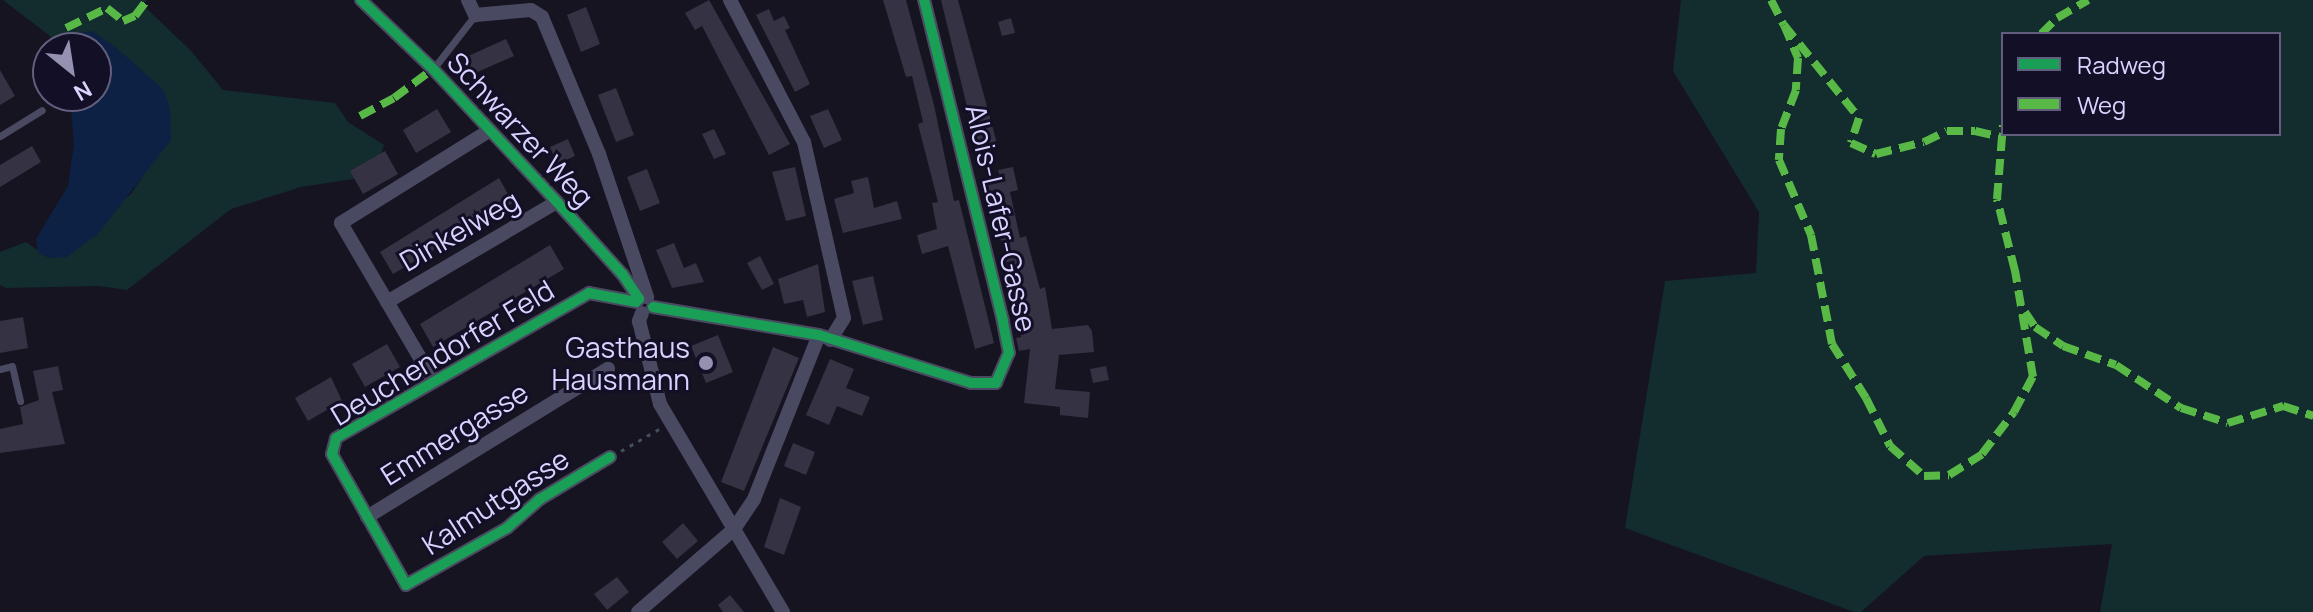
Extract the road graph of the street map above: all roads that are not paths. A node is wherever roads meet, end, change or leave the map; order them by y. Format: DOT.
graph roads {
  1 [pos="361,0"];
  2 [pos="468,0"];
  3 [pos="730,0"];
  4 [pos="924,0"];
  5 [pos="475,15"];
  6 [pos="433,69"];
  7 [pos="39,112"];
  8 [pos="489,131"];
  9 [pos="0,136"];
  10 [pos="557,202"];
  11 [pos="387,302"];
  12 [pos="643,304"];
  13 [pos="824,338"];
  14 [pos="0,369"];
  15 [pos="608,369"];
  16 [pos="433,380"];
  17 [pos="20,401"];
  18 [pos="610,457"];
  19 [pos="367,517"];
  20 [pos="734,529"];
  21 [pos="406,585"];
  22 [pos="638,612"];
  23 [pos="783,612"];
  1 -- 6 [label="street, Schwarzer Weg"];
  2 -- 5 [label="street"];
  3 -- 13 [label="street"];
  4 -- 13 [label="street, Alois-Lafer-Gasse"];
  5 -- 6 [label="lane"];
  5 -- 12 [label="street"];
  6 -- 8 [label="street, Schwarzer Weg"];
  7 -- 9 [label="lane"];
  8 -- 10 [label="street, Schwarzer Weg"];
  8 -- 11 [label="street"];
  10 -- 11 [label="street, Dinkelweg"];
  10 -- 12 [label="street, Schwarzer Weg"];
  11 -- 16 [label="street"];
  12 -- 13 [label="street, Alois-Lafer-Gasse"];
  12 -- 16 [label="street, Deuchendorfer Feld"];
  12 -- 20 [label="street"];
  13 -- 20 [label="street"];
  14 -- 17 [label="lane"];
  15 -- 19 [label="street, Emmergasse"];
  16 -- 19 [label="street, Deuchendorfer Feld"];
  18 -- 21 [label="street, Kalmutgasse"];
  19 -- 21 [label="street, Deuchendorfer Feld"];
  20 -- 22 [label="street"];
  20 -- 23 [label="street"];
}
